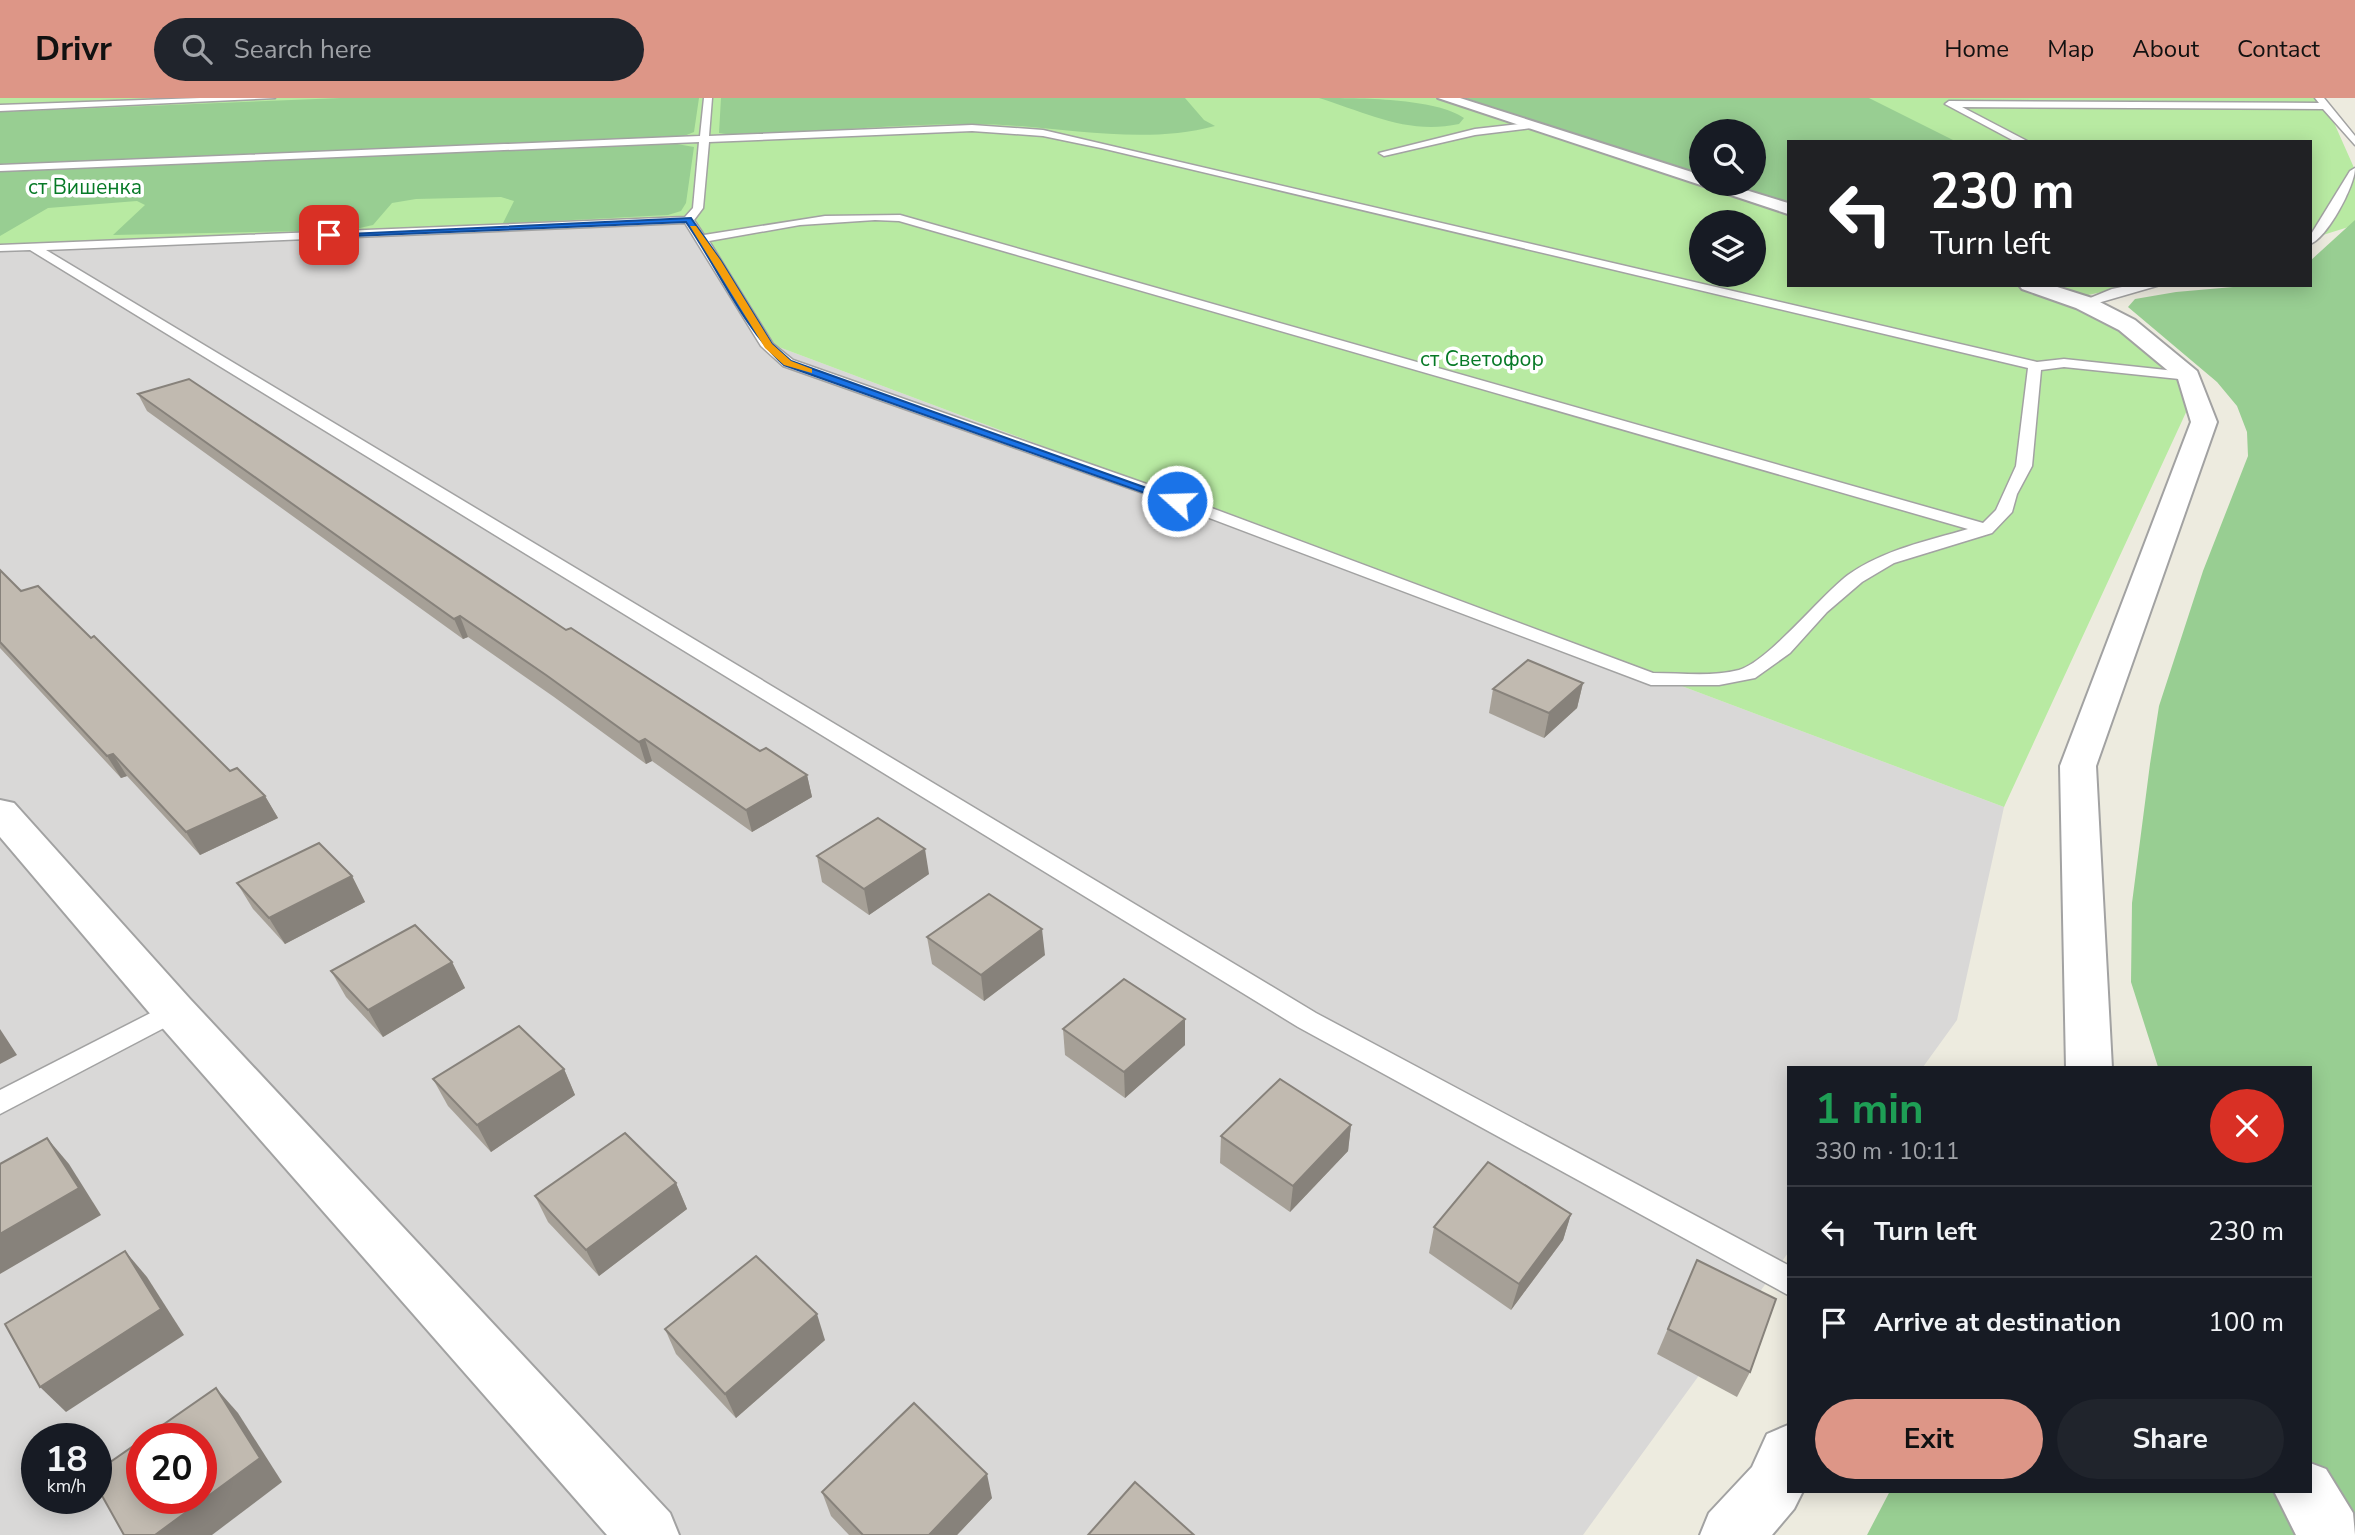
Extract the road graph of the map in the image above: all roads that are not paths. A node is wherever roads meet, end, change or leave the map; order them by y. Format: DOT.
graph roads {
  1 [pos="271,98"];
  2 [pos="708,98"];
  3 [pos="1445,98"];
  4 [pos="1935,98"];
  5 [pos="2322,102"];
  6 [pos="1949,104"];
  7 [pos="0,108"];
  8 [pos="1528,126"];
  9 [pos="2020,140"];
  10 [pos="704,141"];
  11 [pos="2355,142"];
  12 [pos="1384,153"];
  13 [pos="0,168"];
  14 [pos="2355,171"];
  15 [pos="1689,177"];
  16 [pos="1747,196"];
  17 [pos="1787,209"];
  18 [pos="688,220"];
  19 [pos="700,239"];
  20 [pos="2312,240"];
  21 [pos="33,247"];
  22 [pos="0,248"];
  23 [pos="2035,287"];
  24 [pos="2143,287"];
  25 [pos="2084,303"];
  26 [pos="2037,366"];
  27 [pos="2189,376"];
  28 [pos="1986,529"];
  29 [pos="0,812"];
  30 [pos="174,1011"];
  31 [pos="2089,1066"];
  32 [pos="0,1103"];
  33 [pos="1787,1280"];
  34 [pos="1787,1457"];
  35 [pos="2305,1493"];
  36 [pos="648,1535"];
  37 [pos="1731,1535"];
  38 [pos="2332,1535"];
  1 -- 7 [label="lane"];
  2 -- 10 [label="lane"];
  3 -- 8 [label="street"];
  4 -- 6 [label="lane"];
  5 -- 6 [label="lane"];
  5 -- 11 [label="lane"];
  6 -- 9 [label="lane"];
  8 -- 12 [label="lane"];
  8 -- 15 [label="street"];
  10 -- 13 [label="lane"];
  10 -- 18 [label="lane"];
  10 -- 26 [label="lane"];
  14 -- 20 [label="lane"];
  16 -- 17 [label="street"];
  18 -- 19 [label="lane"];
  18 -- 21 [label="lane"];
  19 -- 28 [label="lane"];
  19 -- 28 [label="lane"];
  21 -- 22 [label="lane"];
  21 -- 33 [label="lane"];
  23 -- 25 [label="street"];
  24 -- 25 [label="lane"];
  25 -- 27 [label="street"];
  26 -- 27 [label="lane"];
  26 -- 28 [label="lane"];
  27 -- 31 [label="street"];
  29 -- 30 [label="street"];
  30 -- 32 [label="lane"];
  30 -- 36 [label="street"];
  34 -- 37 [label="street"];
  35 -- 38 [label="street"];
}
